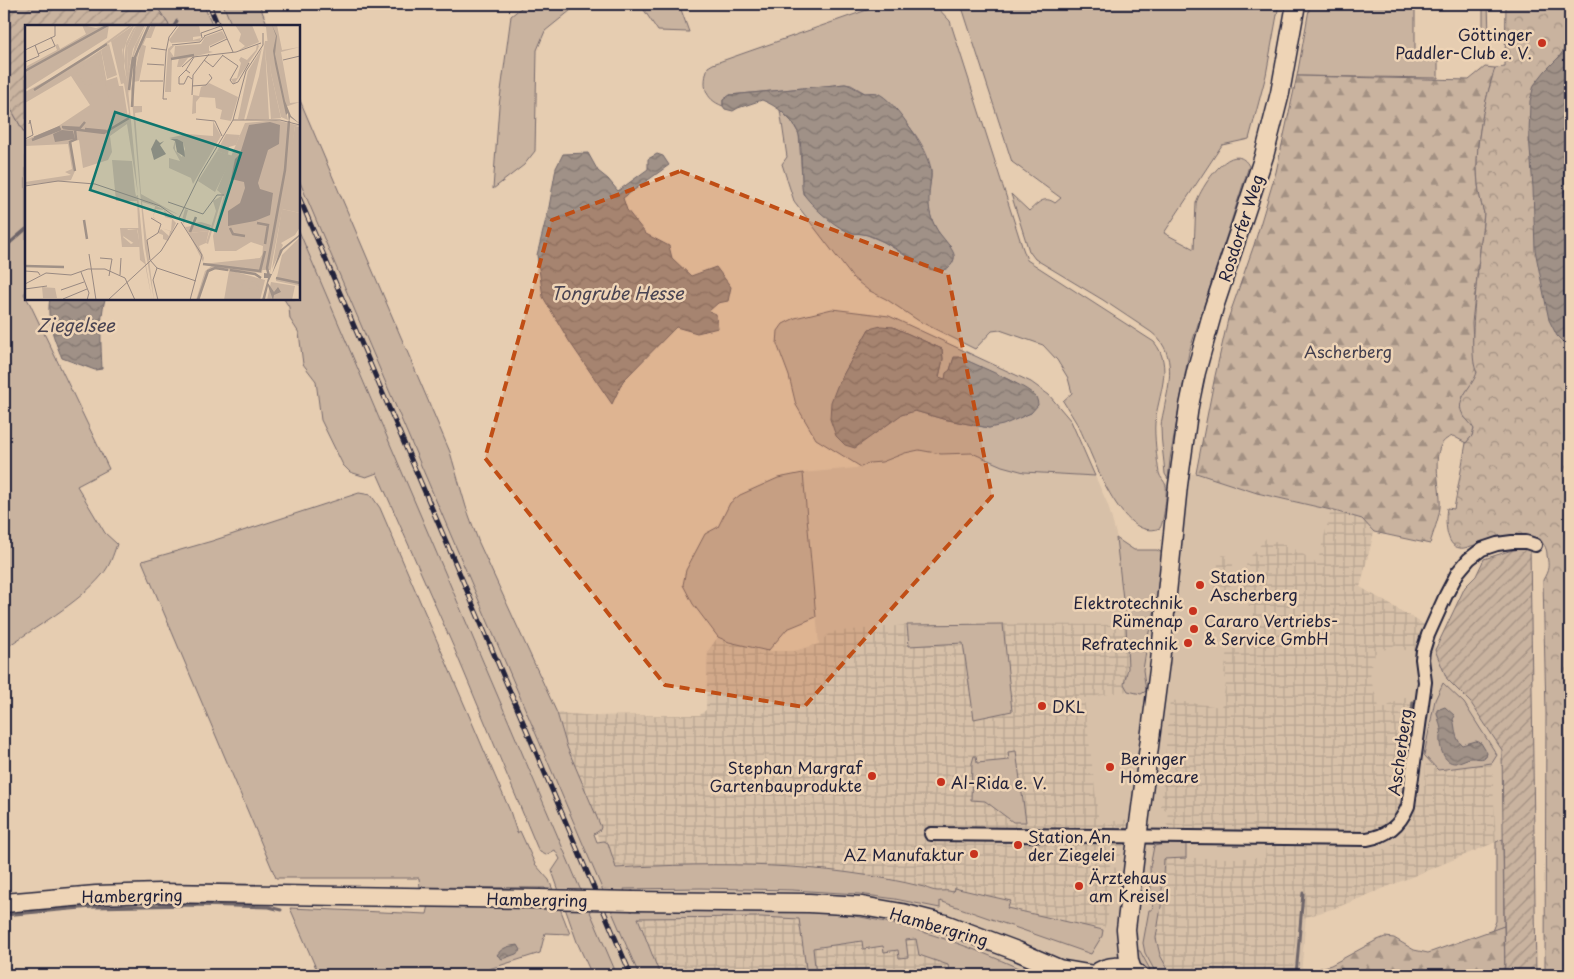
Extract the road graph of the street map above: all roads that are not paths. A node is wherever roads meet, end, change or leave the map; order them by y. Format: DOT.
graph roads {
  1 [pos="1296,4"];
  2 [pos="1535,545"];
  3 [pos="931,834"];
  4 [pos="1137,837"];
  5 [pos="4,903"];
  6 [pos="1126,929"];
  7 [pos="1112,966"];
  8 [pos="1063,972"];
  9 [pos="1136,973"];
  10 [pos="1094,975"];
  1 -- 4 [label="main road, Rosdorfer Weg"];
  2 -- 4 [label="street, Ascherberg"];
  3 -- 4 [label="street, Ascherberg"];
  4 -- 6 [label="main road, Rosdorfer Weg"];
  5 -- 8 [label="main road, Hambergring, bridge"];
  6 -- 7 [label="main road"];
  6 -- 9 [label="main road"];
  7 -- 9 [label="main road"];
  7 -- 10 [label="main road"];
  8 -- 10 [label="main road, Hambergring"];
}
